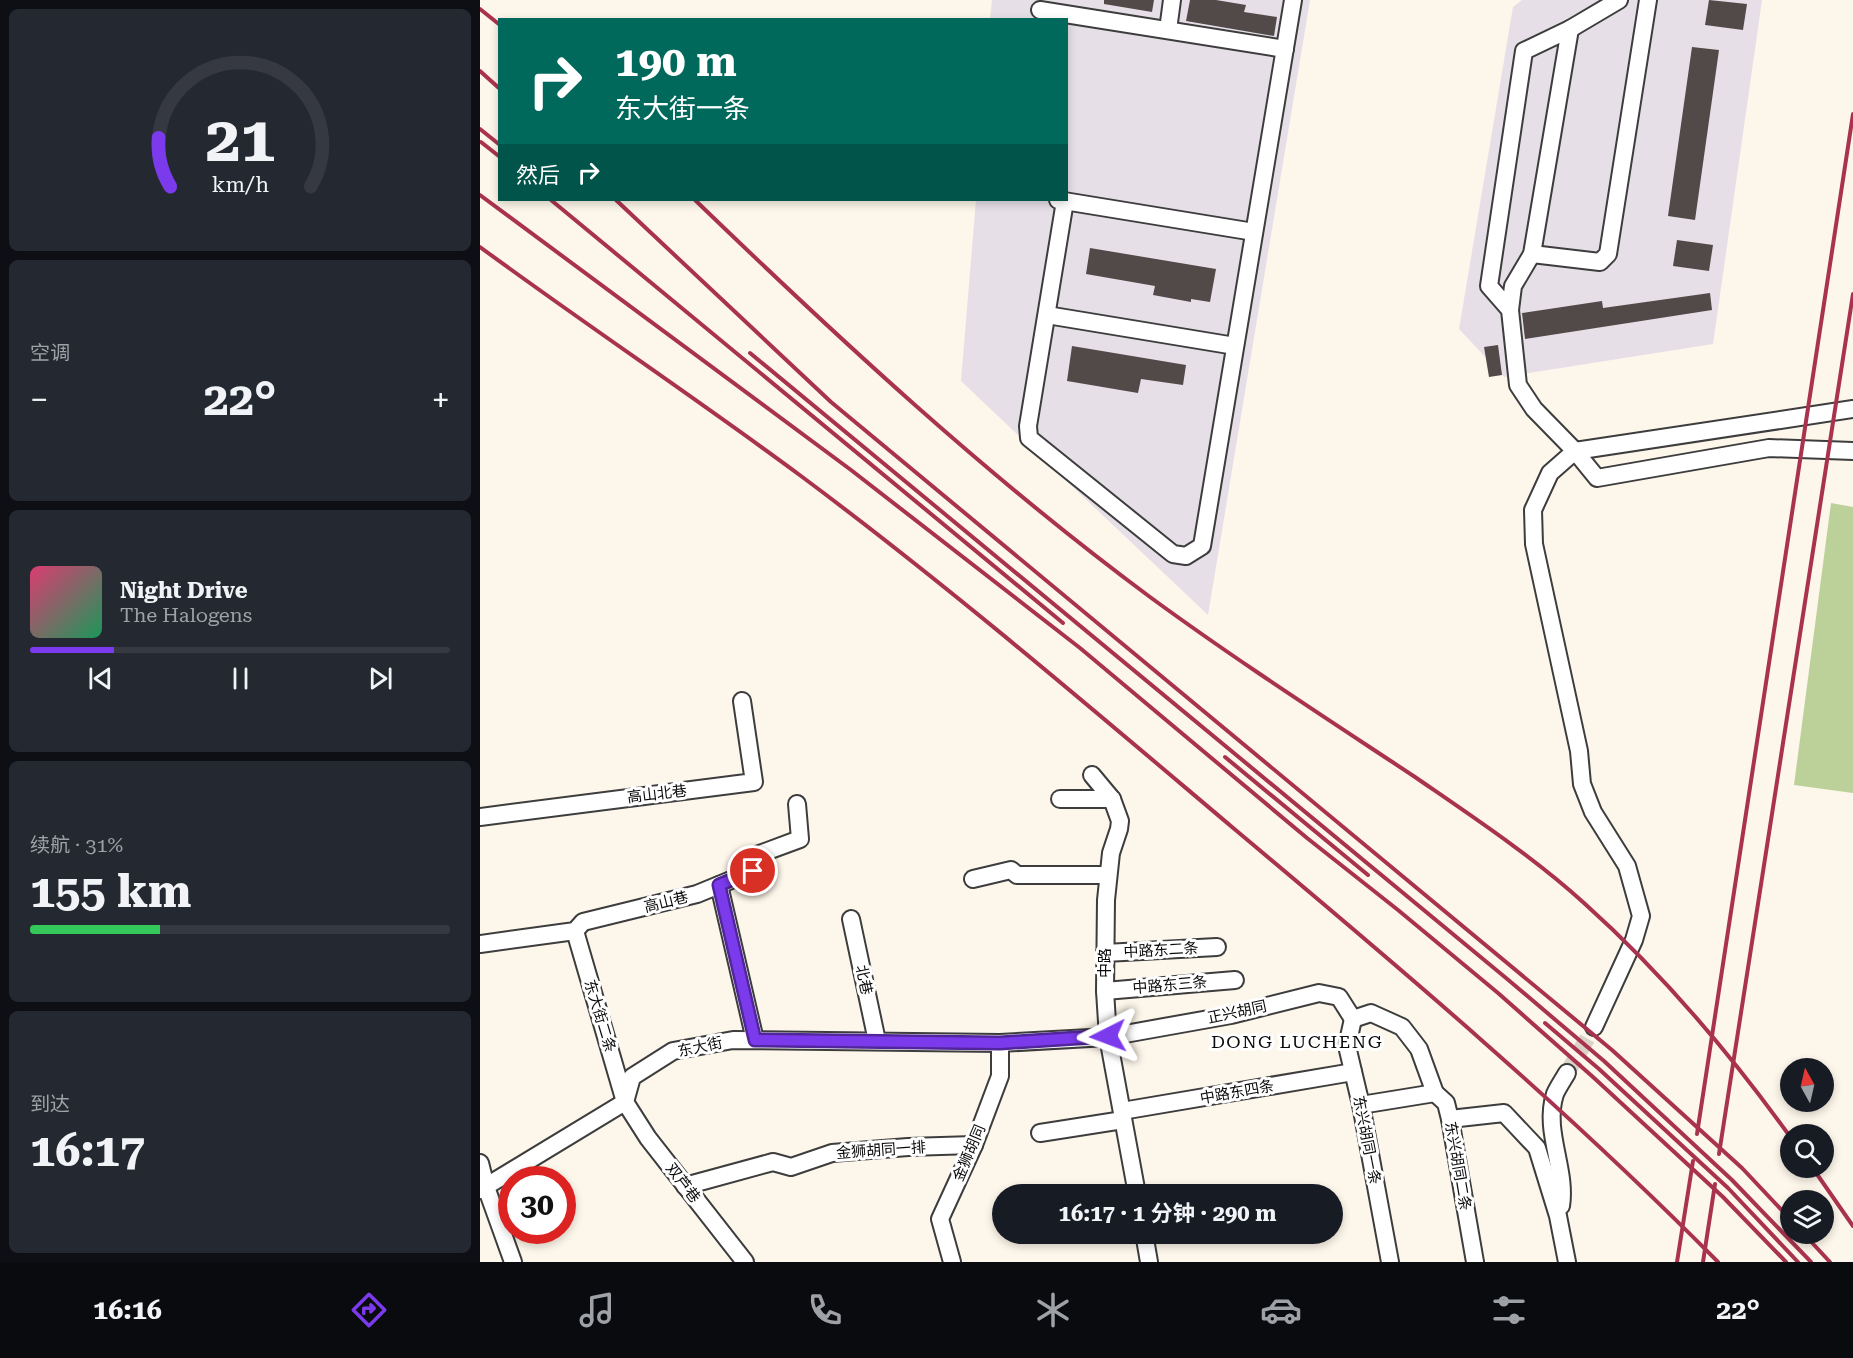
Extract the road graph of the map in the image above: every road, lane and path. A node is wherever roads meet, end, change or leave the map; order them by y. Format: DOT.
graph roads {
  1 [pos="1172,0"];
  2 [pos="1293,0"];
  3 [pos="1619,0"];
  4 [pos="1648,0"];
  5 [pos="1040,10"];
  6 [pos="1570,29"];
  7 [pos="1168,30"];
  8 [pos="1285,49"];
  9 [pos="1062,201"];
  10 [pos="1068,201"];
  11 [pos="1254,232"];
  12 [pos="1532,254"];
  13 [pos="1510,310"];
  14 [pos="1047,315"];
  15 [pos="1235,346"];
  16 [pos="1853,409"];
  17 [pos="1853,450"];
  18 [pos="1575,451"];
  19 [pos="742,701"];
  20 [pos="1092,775"];
  21 [pos="1060,799"];
  22 [pos="1112,799"];
  23 [pos="797,804"];
  24 [pos="480,817"];
  25 [pos="1108,875"];
  26 [pos="973,879"];
  27 [pos="719,885"];
  28 [pos="851,919"];
  29 [pos="575,931"];
  30 [pos="480,944"];
  31 [pos="1216,947"];
  32 [pos="1105,953"];
  33 [pos="1235,980"];
  34 [pos="1105,991"];
  35 [pos="1353,1019"];
  36 [pos="1594,1027"];
  37 [pos="1108,1036"];
  38 [pos="755,1040"];
  39 [pos="877,1041"];
  40 [pos="1000,1043"];
  41 [pos="1353,1072"];
  42 [pos="1567,1073"];
  43 [pos="1435,1093"];
  44 [pos="626,1102"];
  45 [pos="1360,1105"];
  46 [pos="1122,1115"];
  47 [pos="1450,1119"];
  48 [pos="1040,1133"];
  49 [pos="974,1145"];
  50 [pos="480,1163"];
  51 [pos="1135,1184"];
  52 [pos="685,1186"];
  53 [pos="483,1189"];
  54 [pos="1558,1216"];
  55 [pos="1146,1244"];
  56 [pos="513,1262"];
  57 [pos="745,1262"];
  58 [pos="952,1262"];
  59 [pos="1149,1262"];
  60 [pos="1390,1262"];
  61 [pos="1475,1262"];
  62 [pos="1567,1262"];
  1 -- 7 [label="street"];
  2 -- 8 [label="street"];
  3 -- 6 [label="street"];
  4 -- 12 [label="street"];
  5 -- 7 [label="street"];
  6 -- 12 [label="street"];
  6 -- 13 [label="street"];
  7 -- 8 [label="street"];
  8 -- 11 [label="street"];
  9 -- 14 [label="street"];
  10 -- 11 [label="street"];
  11 -- 15 [label="street"];
  12 -- 13 [label="street"];
  13 -- 18 [label="street"];
  14 -- 15 [label="street"];
  14 -- 15 [label="street"];
  16 -- 18 [label="street"];
  17 -- 18 [label="street"];
  18 -- 36 [label="street"];
  19 -- 24 [label="street, 高山北巷"];
  20 -- 22 [label="street, 中路"];
  21 -- 22 [label="street"];
  22 -- 25 [label="street, 中路"];
  23 -- 27 [label="street, 高山巷"];
  25 -- 26 [label="street"];
  25 -- 32 [label="street, 中路"];
  27 -- 29 [label="street, 高山巷"];
  27 -- 38 [label="street"];
  28 -- 39 [label="street, 北巷"];
  29 -- 30 [label="street, 高山巷"];
  29 -- 44 [label="street, 东大街二条"];
  31 -- 32 [label="street, 中路东二条"];
  32 -- 34 [label="street, 中路"];
  33 -- 34 [label="street, 中路东三条"];
  34 -- 37 [label="street, 中路"];
  35 -- 37 [label="street, 正兴胡同"];
  35 -- 41 [label="street, 东兴胡同一条"];
  35 -- 43 [label="street, 东兴胡同二条"];
  37 -- 40 [label="street, 东大街"];
  37 -- 46 [label="street, 中路"];
  38 -- 39 [label="street, 东大街"];
  38 -- 44 [label="street, 东大街"];
  39 -- 40 [label="street, 东大街"];
  40 -- 49 [label="street, 金狮胡同"];
  41 -- 45 [label="street, 东兴胡同一条"];
  41 -- 46 [label="street, 中路东四条"];
  42 -- 54 [label="street"];
  43 -- 45 [label="street"];
  43 -- 47 [label="street, 东兴胡同二条"];
  44 -- 52 [label="street, 双芦巷"];
  44 -- 53 [label="street"];
  45 -- 60 [label="street, 东兴胡同一条"];
  46 -- 48 [label="street, 中路东四条"];
  46 -- 51 [label="street, 中路"];
  47 -- 54 [label="street"];
  47 -- 61 [label="street, 东兴胡同二条"];
  49 -- 52 [label="street, 金狮胡同一排"];
  49 -- 58 [label="street, 金狮胡同"];
  50 -- 53 [label="street"];
  52 -- 57 [label="street, 双芦巷"];
  53 -- 56 [label="street"];
  54 -- 62 [label="street"];
  55 -- 59 [label="street"];
}
